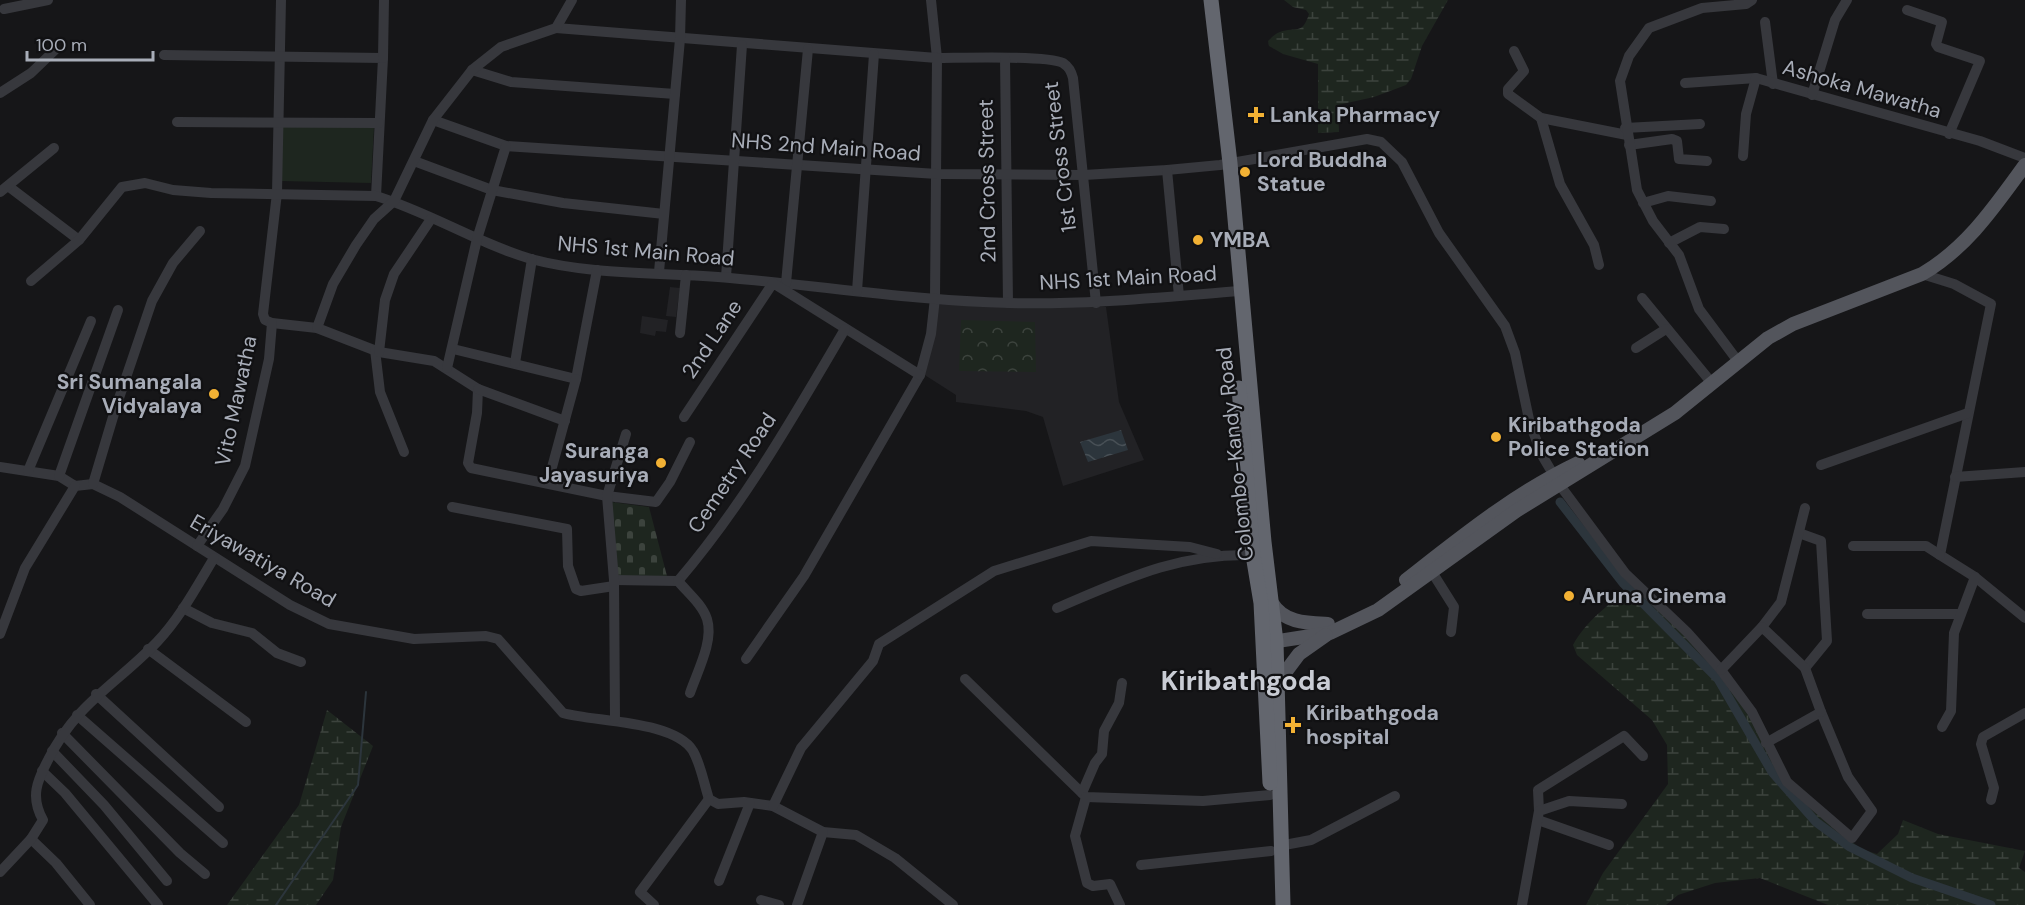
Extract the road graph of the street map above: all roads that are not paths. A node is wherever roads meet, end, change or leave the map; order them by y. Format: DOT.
graph roads {
  1 [pos="48,0"];
  2 [pos="281,0"];
  3 [pos="384,0"];
  4 [pos="572,0"];
  5 [pos="681,0"];
  6 [pos="930,0"];
  7 [pos="1202,0"];
  8 [pos="1211,0"];
  9 [pos="1752,0"];
  10 [pos="1847,0"];
  11 [pos="1702,4"];
  12 [pos="4,9"];
  13 [pos="1906,10"];
  14 [pos="1765,22"];
  15 [pos="556,28"];
  16 [pos="680,39"];
  17 [pos="742,45"];
  18 [pos="55,50"];
  19 [pos="808,50"];
  20 [pos="1514,51"];
  21 [pos="874,54"];
  22 [pos="164,55"];
  23 [pos="281,55"];
  24 [pos="383,58"];
  25 [pos="937,58"];
  26 [pos="1005,58"];
  27 [pos="472,70"];
  28 [pos="1756,78"];
  29 [pos="1685,83"];
  30 [pos="1773,84"];
  31 [pos="0,93"];
  32 [pos="675,94"];
  33 [pos="1812,95"];
  34 [pos="1541,118"];
  35 [pos="433,120"];
  36 [pos="279,121"];
  37 [pos="177,122"];
  38 [pos="379,123"];
  39 [pos="1700,124"];
  40 [pos="1949,134"];
  41 [pos="1627,136"];
  42 [pos="506,146"];
  43 [pos="54,148"];
  44 [pos="669,156"];
  45 [pos="1743,156"];
  46 [pos="2025,158"];
  47 [pos="414,161"];
  48 [pos="734,161"];
  49 [pos="1707,161"];
  50 [pos="1225,164"];
  51 [pos="2025,165"];
  52 [pos="797,166"];
  53 [pos="865,170"];
  54 [pos="1167,170"];
  55 [pos="937,174"];
  56 [pos="1005,174"];
  57 [pos="1084,175"];
  58 [pos="4,189"];
  59 [pos="492,190"];
  60 [pos="277,193"];
  61 [pos="376,196"];
  62 [pos="394,201"];
  63 [pos="1710,201"];
  64 [pos="1643,203"];
  65 [pos="664,214"];
  66 [pos="431,219"];
  67 [pos="1724,229"];
  68 [pos="200,231"];
  69 [pos="477,239"];
  70 [pos="79,240"];
  71 [pos="1670,243"];
  72 [pos="532,259"];
  73 [pos="1599,265"];
  74 [pos="597,270"];
  75 [pos="659,272"];
  76 [pos="1922,273"];
  77 [pos="686,274"];
  78 [pos="726,278"];
  79 [pos="31,281"];
  80 [pos="772,283"];
  81 [pos="786,283"];
  82 [pos="857,291"];
  83 [pos="1236,291"];
  84 [pos="1179,296"];
  85 [pos="935,298"];
  86 [pos="1642,298"];
  87 [pos="1008,303"];
  88 [pos="1095,303"];
  89 [pos="118,310"];
  90 [pos="91,321"];
  91 [pos="272,324"];
  92 [pos="317,328"];
  93 [pos="845,329"];
  94 [pos="1665,329"];
  95 [pos="680,333"];
  96 [pos="1636,348"];
  97 [pos="453,349"];
  98 [pos="377,351"];
  99 [pos="1737,360"];
  100 [pos="515,363"];
  101 [pos="447,368"];
  102 [pos="920,375"];
  103 [pos="576,379"];
  104 [pos="1711,382"];
  105 [pos="478,389"];
  106 [pos="1968,413"];
  107 [pos="684,417"];
  108 [pos="565,421"];
  109 [pos="626,434"];
  110 [pos="690,441"];
  111 [pos="404,452"];
  112 [pos="1821,465"];
  113 [pos="0,467"];
  114 [pos="28,471"];
  115 [pos="2025,472"];
  116 [pos="59,476"];
  117 [pos="1954,477"];
  118 [pos="1557,479"];
  119 [pos="548,482"];
  120 [pos="93,484"];
  121 [pos="75,486"];
  122 [pos="607,496"];
  123 [pos="452,507"];
  124 [pos="1805,508"];
  125 [pos="1799,533"];
  126 [pos="198,546"];
  127 [pos="1853,546"];
  128 [pos="1217,554"];
  129 [pos="1253,555"];
  130 [pos="1940,555"];
  131 [pos="214,558"];
  132 [pos="1432,572"];
  133 [pos="1975,577"];
  134 [pos="678,581"];
  135 [pos="614,583"];
  136 [pos="1272,603"];
  137 [pos="183,608"];
  138 [pos="1057,608"];
  139 [pos="1867,614"];
  140 [pos="1960,614"];
  141 [pos="2025,618"];
  142 [pos="1762,627"];
  143 [pos="1329,628"];
  144 [pos="1451,632"];
  145 [pos="0,634"];
  146 [pos="1270,638"];
  147 [pos="148,649"];
  148 [pos="746,659"];
  149 [pos="302,662"];
  150 [pos="1805,668"];
  151 [pos="1721,670"];
  152 [pos="965,679"];
  153 [pos="1278,682"];
  154 [pos="1122,683"];
  155 [pos="690,693"];
  156 [pos="96,694"];
  157 [pos="1821,712"];
  158 [pos="2025,713"];
  159 [pos="77,715"];
  160 [pos="615,719"];
  161 [pos="246,722"];
  162 [pos="1942,727"];
  163 [pos="62,733"];
  164 [pos="1766,743"];
  165 [pos="52,752"];
  166 [pos="1643,756"];
  167 [pos="42,771"];
  168 [pos="1084,795"];
  169 [pos="1270,795"];
  170 [pos="1395,796"];
  171 [pos="709,799"];
  172 [pos="1991,800"];
  173 [pos="750,802"];
  174 [pos="1622,804"];
  175 [pos="773,806"];
  176 [pos="219,807"];
  177 [pos="1539,816"];
  178 [pos="823,832"];
  179 [pos="31,839"];
  180 [pos="223,843"];
  181 [pos="1609,845"];
  182 [pos="1275,848"];
  183 [pos="1141,865"];
  184 [pos="0,872"];
  185 [pos="205,874"];
  186 [pos="167,881"];
  187 [pos="719,881"];
  188 [pos="761,900"];
  189 [pos="90,905"];
  190 [pos="158,905"];
  191 [pos="654,905"];
  192 [pos="779,905"];
  193 [pos="797,905"];
  194 [pos="953,905"];
  195 [pos="1120,905"];
  196 [pos="1274,905"];
  197 [pos="1283,905"];
  198 [pos="1522,905"];
  1 -- 12 [label="street"];
  2 -- 23 [label="street, Vito Mawatha"];
  3 -- 24 [label="street"];
  4 -- 15 [label="street"];
  5 -- 16 [label="street"];
  6 -- 25 [label="street"];
  7 -- 50 [label="highway, Colombo-Kandy Road"];
  8 -- 50 [label="highway, Colombo-Kandy Road"];
  9 -- 11 [label="street"];
  10 -- 33 [label="street"];
  11 -- 41 [label="street"];
  13 -- 40 [label="street"];
  14 -- 30 [label="street"];
  15 -- 16 [label="street, 1st Cross Street"];
  15 -- 27 [label="street"];
  16 -- 17 [label="street, 1st Cross Street"];
  16 -- 32 [label="street"];
  17 -- 19 [label="street, 1st Cross Street"];
  17 -- 48 [label="street"];
  18 -- 31 [label="street"];
  19 -- 21 [label="street, 1st Cross Street"];
  19 -- 52 [label="street"];
  20 -- 34 [label="street"];
  21 -- 25 [label="street, 1st Cross Street"];
  21 -- 53 [label="street"];
  22 -- 23 [label="street"];
  23 -- 24 [label="street"];
  23 -- 36 [label="street, Vito Mawatha"];
  24 -- 38 [label="street"];
  25 -- 26 [label="street, 1st Cross Street"];
  25 -- 55 [label="street"];
  26 -- 56 [label="street, 2nd Cross Street"];
  26 -- 57 [label="street, 1st Cross Street"];
  27 -- 32 [label="street"];
  27 -- 35 [label="street"];
  28 -- 29 [label="street, Ashoka Mawatha"];
  28 -- 30 [label="street, Ashoka Mawatha"];
  28 -- 45 [label="street"];
  30 -- 33 [label="street, Ashoka Mawatha"];
  32 -- 44 [label="street"];
  33 -- 40 [label="street, Ashoka Mawatha"];
  34 -- 41 [label="street"];
  34 -- 73 [label="street"];
  35 -- 42 [label="street, NHS 2nd Main Road"];
  35 -- 47 [label="street"];
  36 -- 37 [label="street"];
  36 -- 38 [label="street"];
  36 -- 60 [label="street, Vito Mawatha"];
  38 -- 61 [label="street"];
  39 -- 41 [label="street"];
  40 -- 46 [label="street, Ashoka Mawatha"];
  41 -- 49 [label="street"];
  41 -- 64 [label="street"];
  42 -- 44 [label="street, NHS 2nd Main Road"];
  42 -- 59 [label="street"];
  43 -- 58 [label="street"];
  44 -- 48 [label="street, NHS 2nd Main Road"];
  44 -- 65 [label="street"];
  47 -- 59 [label="street"];
  47 -- 62 [label="street"];
  48 -- 52 [label="street, NHS 2nd Main Road"];
  48 -- 78 [label="street"];
  50 -- 54 [label="street, NHS 2nd Main Road"];
  50 -- 83 [label="highway, Colombo-Kandy Road"];
  50 -- 118 [label="street, NHS 2nd Main Road"];
  51 -- 76 [label="main road"];
  52 -- 53 [label="street, NHS 2nd Main Road"];
  52 -- 81 [label="street"];
  53 -- 55 [label="street, NHS 2nd Main Road"];
  53 -- 82 [label="street"];
  54 -- 57 [label="street, NHS 2nd Main Road"];
  54 -- 84 [label="street"];
  55 -- 56 [label="street, NHS 2nd Main Road"];
  55 -- 85 [label="street"];
  56 -- 57 [label="street, NHS 2nd Main Road"];
  56 -- 87 [label="street, 2nd Cross Street"];
  57 -- 88 [label="street, 1st Cross Street"];
  58 -- 70 [label="street"];
  59 -- 65 [label="street"];
  59 -- 69 [label="street"];
  60 -- 61 [label="street, NHS 1st Main Road"];
  60 -- 70 [label="street, NHS 1st Main Road"];
  60 -- 91 [label="street, Vito Mawatha"];
  61 -- 62 [label="street, NHS 1st Main Road"];
  62 -- 66 [label="street, NHS 1st Main Road"];
  62 -- 92 [label="street"];
  63 -- 64 [label="street"];
  64 -- 71 [label="street"];
  65 -- 75 [label="street"];
  66 -- 69 [label="street, NHS 1st Main Road"];
  66 -- 98 [label="street"];
  67 -- 71 [label="street"];
  68 -- 120 [label="street"];
  69 -- 72 [label="street, NHS 1st Main Road"];
  69 -- 97 [label="street"];
  70 -- 79 [label="street, NHS 1st Main Road"];
  71 -- 99 [label="street"];
  72 -- 74 [label="street, NHS 1st Main Road"];
  72 -- 100 [label="street"];
  74 -- 75 [label="street, NHS 1st Main Road"];
  74 -- 103 [label="street"];
  75 -- 77 [label="street, NHS 1st Main Road"];
  76 -- 99 [label="main road"];
  76 -- 106 [label="street"];
  77 -- 78 [label="street, NHS 1st Main Road"];
  77 -- 95 [label="street"];
  78 -- 80 [label="street, NHS 1st Main Road"];
  80 -- 81 [label="street, NHS 1st Main Road"];
  80 -- 93 [label="street"];
  80 -- 107 [label="street, 2nd Lane"];
  81 -- 82 [label="street, NHS 1st Main Road"];
  82 -- 85 [label="street, NHS 1st Main Road"];
  83 -- 84 [label="street, NHS 1st Main Road"];
  83 -- 129 [label="highway, Colombo-Kandy Road"];
  83 -- 136 [label="highway, Colombo-Kandy Road"];
  84 -- 88 [label="street, NHS 1st Main Road"];
  85 -- 87 [label="street, NHS 1st Main Road"];
  85 -- 102 [label="street"];
  86 -- 94 [label="street"];
  87 -- 88 [label="street, NHS 1st Main Road"];
  89 -- 116 [label="street"];
  90 -- 114 [label="street"];
  91 -- 92 [label="street"];
  91 -- 126 [label="street, Vito Mawatha"];
  92 -- 98 [label="street"];
  93 -- 102 [label="street"];
  93 -- 134 [label="street, Cemetry Road"];
  94 -- 96 [label="street"];
  94 -- 104 [label="street"];
  97 -- 100 [label="street"];
  97 -- 101 [label="street"];
  98 -- 101 [label="street"];
  98 -- 111 [label="street"];
  99 -- 104 [label="main road"];
  100 -- 103 [label="street"];
  101 -- 105 [label="street"];
  102 -- 148 [label="street"];
  103 -- 108 [label="street"];
  104 -- 118 [label="main road"];
  105 -- 108 [label="street"];
  105 -- 119 [label="street"];
  106 -- 112 [label="street"];
  106 -- 117 [label="street"];
  108 -- 119 [label="street"];
  109 -- 122 [label="street"];
  110 -- 122 [label="street"];
  113 -- 114 [label="street"];
  114 -- 116 [label="street"];
  115 -- 117 [label="street"];
  116 -- 121 [label="street"];
  117 -- 130 [label="street"];
  118 -- 132 [label="main road"];
  118 -- 143 [label="main road"];
  118 -- 151 [label="street, NHS 2nd Main Road"];
  119 -- 122 [label="street"];
  120 -- 121 [label="street"];
  120 -- 126 [label="street, Eriyawatiya Road"];
  121 -- 145 [label="street"];
  122 -- 135 [label="street"];
  123 -- 135 [label="street"];
  124 -- 125 [label="street"];
  125 -- 142 [label="street"];
  125 -- 150 [label="street"];
  126 -- 131 [label="street, Eriyawatiya Road"];
  127 -- 130 [label="street"];
  128 -- 129 [label="street"];
  128 -- 138 [label="street"];
  128 -- 175 [label="street"];
  129 -- 146 [label="highway, Colombo-Kandy Road"];
  130 -- 133 [label="street"];
  131 -- 137 [label="street"];
  131 -- 160 [label="street, Eriyawatiya Road"];
  132 -- 143 [label="main road"];
  132 -- 144 [label="street"];
  133 -- 140 [label="street"];
  133 -- 141 [label="street"];
  134 -- 135 [label="street"];
  134 -- 155 [label="street"];
  135 -- 160 [label="street"];
  136 -- 143 [label="main road"];
  136 -- 146 [label="highway, Colombo-Kandy Road"];
  137 -- 147 [label="street"];
  137 -- 149 [label="street"];
  139 -- 140 [label="street"];
  140 -- 162 [label="street"];
  142 -- 150 [label="street"];
  142 -- 151 [label="street"];
  143 -- 146 [label="main road"];
  143 -- 153 [label="main road"];
  146 -- 153 [label="highway, Colombo-Kandy Road"];
  146 -- 169 [label="highway, Colombo-Kandy Road"];
  147 -- 156 [label="street"];
  147 -- 161 [label="street"];
  150 -- 157 [label="street"];
  151 -- 164 [label="street, NHS 2nd Main Road"];
  152 -- 168 [label="street"];
  153 -- 182 [label="highway, Colombo-Kandy Road"];
  154 -- 168 [label="street"];
  156 -- 159 [label="street"];
  156 -- 176 [label="street"];
  157 -- 164 [label="street"];
  157 -- 164 [label="street, NHS 2nd Main Road"];
  158 -- 172 [label="street"];
  159 -- 163 [label="street"];
  159 -- 180 [label="street"];
  160 -- 171 [label="street, Eriyawatiya Road"];
  163 -- 165 [label="street"];
  163 -- 185 [label="street"];
  165 -- 167 [label="street"];
  165 -- 186 [label="street"];
  166 -- 177 [label="street"];
  167 -- 179 [label="street"];
  167 -- 190 [label="street"];
  168 -- 169 [label="street"];
  168 -- 195 [label="street"];
  169 -- 182 [label="highway, Colombo-Kandy Road"];
  170 -- 182 [label="street"];
  171 -- 173 [label="street"];
  171 -- 191 [label="street"];
  173 -- 175 [label="street"];
  173 -- 187 [label="street"];
  174 -- 177 [label="street"];
  175 -- 178 [label="street"];
  177 -- 181 [label="street"];
  177 -- 198 [label="street"];
  178 -- 193 [label="street"];
  178 -- 194 [label="street"];
  179 -- 184 [label="street"];
  179 -- 189 [label="street"];
  182 -- 183 [label="street"];
  182 -- 196 [label="highway, Colombo-Kandy Road"];
  182 -- 197 [label="highway, Colombo-Kandy Road"];
  188 -- 192 [label="street"];
}
